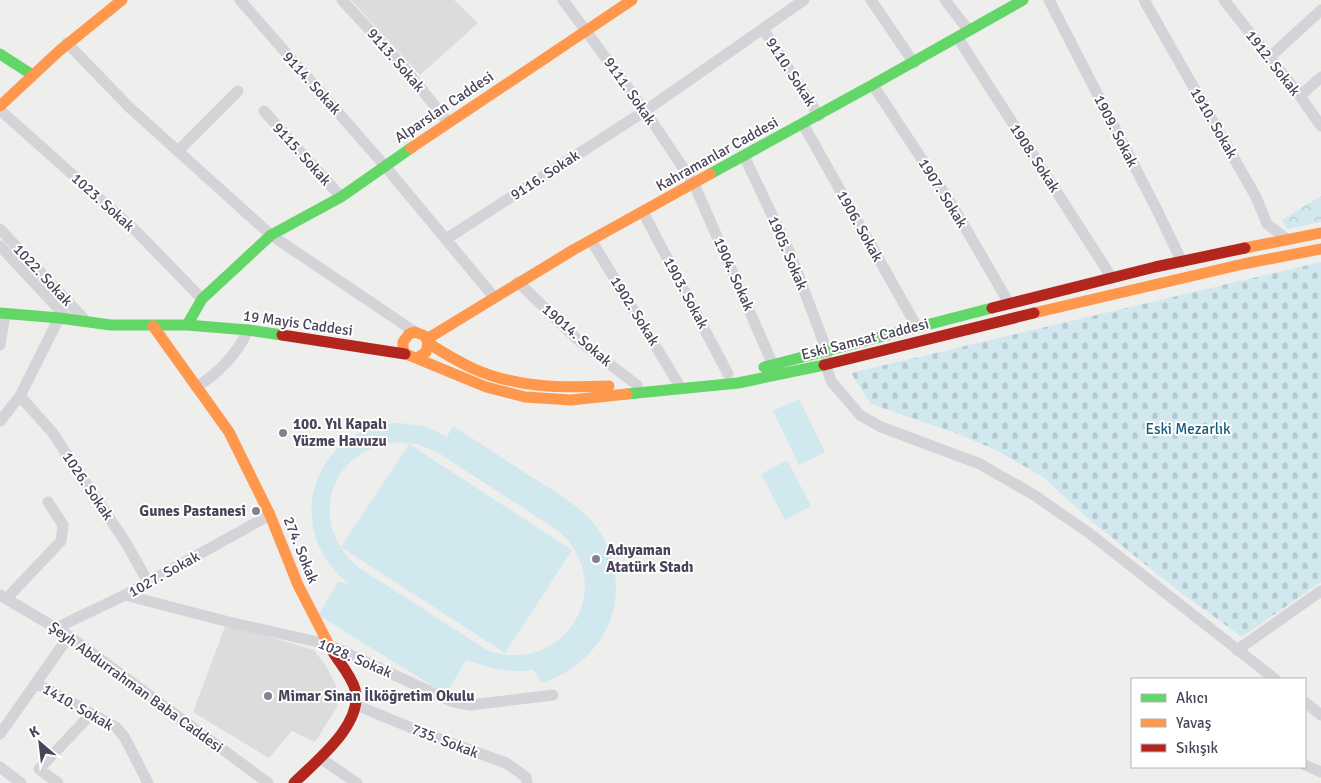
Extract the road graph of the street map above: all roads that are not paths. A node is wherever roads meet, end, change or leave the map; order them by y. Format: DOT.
graph roads {
  1 [pos="122,0"];
  2 [pos="240,0"];
  3 [pos="342,0"];
  4 [pos="563,0"];
  5 [pos="632,0"];
  6 [pos="804,0"];
  7 [pos="871,0"];
  8 [pos="945,0"];
  9 [pos="1021,0"];
  10 [pos="1049,0"];
  11 [pos="1144,0"];
  12 [pos="1224,0"];
  13 [pos="1321,10"];
  14 [pos="763,29"];
  15 [pos="586,30"];
  16 [pos="969,31"];
  17 [pos="958,38"];
  18 [pos="67,43"];
  19 [pos="0,54"];
  20 [pos="1269,58"];
  21 [pos="914,63"];
  22 [pos="31,74"];
  23 [pos="1321,77"];
  24 [pos="873,85"];
  25 [pos="238,91"];
  26 [pos="1300,96"];
  27 [pos="0,108"];
  28 [pos="264,111"];
  29 [pos="645,111"];
  30 [pos="819,116"];
  31 [pos="448,122"];
  32 [pos="804,124"];
  33 [pos="1321,126"];
  34 [pos="178,151"];
  35 [pos="744,156"];
  36 [pos="384,165"];
  37 [pos="694,184"];
  38 [pos="341,197"];
  39 [pos="643,212"];
  40 [pos="0,229"];
  41 [pos="1321,233"];
  42 [pos="272,235"];
  43 [pos="446,239"];
  44 [pos="591,240"];
  45 [pos="1288,240"];
  46 [pos="0,246"];
  47 [pos="1321,249"];
  48 [pos="1182,262"];
  49 [pos="1112,278"];
  50 [pos="518,282"];
  51 [pos="493,296"];
  52 [pos="202,299"];
  53 [pos="1009,303"];
  54 [pos="3,314"];
  55 [pos="64,318"];
  56 [pos="86,321"];
  57 [pos="187,325"];
  58 [pos="153,326"];
  59 [pos="917,327"];
  60 [pos="248,330"];
  61 [pos="415,332"];
  62 [pos="428,341"];
  63 [pos="0,345"];
  64 [pos="827,351"];
  65 [pos="406,354"];
  66 [pos="417,358"];
  67 [pos="773,365"];
  68 [pos="826,365"];
  69 [pos="728,374"];
  70 [pos="678,382"];
  71 [pos="637,385"];
  72 [pos="196,387"];
  73 [pos="20,396"];
  74 [pos="0,421"];
  75 [pos="48,502"];
  76 [pos="270,516"];
  77 [pos="148,582"];
  78 [pos="1321,591"];
  79 [pos="125,595"];
  80 [pos="3,597"];
  81 [pos="56,628"];
  82 [pos="69,636"];
  83 [pos="327,644"];
  84 [pos="1237,650"];
  85 [pos="1274,678"];
  86 [pos="36,683"];
  87 [pos="553,695"];
  88 [pos="1306,703"];
  89 [pos="356,705"];
  90 [pos="91,714"];
  91 [pos="1321,715"];
  92 [pos="0,734"];
  93 [pos="320,758"];
  94 [pos="1306,765"];
  95 [pos="0,767"];
  96 [pos="1321,772"];
  97 [pos="21,783"];
  98 [pos="58,783"];
  99 [pos="148,783"];
  100 [pos="268,783"];
  101 [pos="294,783"];
  102 [pos="357,783"];
  103 [pos="527,783"];
  1 -- 18 [label="street"];
  2 -- 36 [label="street, 9114. Sokak"];
  3 -- 31 [label="street, 9113. Sokak"];
  4 -- 15 [label="street, 9111. Sokak"];
  5 -- 15 [label="street, Alparslan Caddesi"];
  6 -- 14 [label="street, 9116. Sokak"];
  7 -- 21 [label="street"];
  8 -- 16 [label="street"];
  9 -- 16 [label="street, Kahramanlar Caddesi"];
  10 -- 48 [label="street, 1909. Sokak"];
  11 -- 45 [label="street, 1910. Sokak"];
  12 -- 20 [label="street, 1912. Sokak"];
  13 -- 20 [label="street"];
  14 -- 29 [label="street, 9116. Sokak"];
  14 -- 30 [label="street, 9110. Sokak"];
  15 -- 29 [label="street, 9111. Sokak"];
  15 -- 31 [label="street, Alparslan Caddesi"];
  16 -- 17 [label="street, Kahramanlar Caddesi"];
  17 -- 21 [label="street, Kahramanlar Caddesi"];
  17 -- 49 [label="street, 1908. Sokak"];
  18 -- 22 [label="street"];
  18 -- 34 [label="street"];
  19 -- 22 [label="street"];
  20 -- 26 [label="street, 1912. Sokak"];
  21 -- 24 [label="street, Kahramanlar Caddesi"];
  22 -- 27 [label="street"];
  23 -- 26 [label="street"];
  24 -- 30 [label="street, Kahramanlar Caddesi"];
  24 -- 53 [label="street, 1907. Sokak"];
  25 -- 34 [label="street"];
  26 -- 33 [label="street, 1912. Sokak"];
  27 -- 52 [label="street, 1023. Sokak"];
  28 -- 38 [label="street, 9115. Sokak"];
  29 -- 37 [label="street, 9111. Sokak"];
  29 -- 43 [label="street, 9116. Sokak"];
  30 -- 32 [label="street, Kahramanlar Caddesi"];
  31 -- 36 [label="street, Alparslan Caddesi"];
  32 -- 35 [label="street, Kahramanlar Caddesi"];
  32 -- 59 [label="street, 1906. Sokak"];
  34 -- 42 [label="street"];
  35 -- 37 [label="street, Kahramanlar Caddesi"];
  35 -- 64 [label="street, 1905. Sokak"];
  36 -- 38 [label="street, Alparslan Caddesi"];
  36 -- 43 [label="street, 9114. Sokak"];
  37 -- 39 [label="street, Kahramanlar Caddesi"];
  37 -- 67 [label="street, 1904. Sokak"];
  38 -- 42 [label="street, Alparslan Caddesi"];
  39 -- 44 [label="street, Kahramanlar Caddesi"];
  39 -- 69 [label="street, 1903. Sokak"];
  40 -- 56 [label="street, 1022. Sokak"];
  41 -- 45 [label="street, Eski Samsat Caddesi"];
  42 -- 52 [label="street"];
  42 -- 61 [label="street"];
  43 -- 51 [label="street, 9114. Sokak"];
  44 -- 50 [label="street, Kahramanlar Caddesi"];
  44 -- 70 [label="street, 1902. Sokak"];
  45 -- 48 [label="street, Eski Samsat Caddesi"];
  46 -- 55 [label="street, 1022. Sokak"];
  47 -- 68 [label="street, Eski Samsat Caddesi"];
  48 -- 49 [label="street, Eski Samsat Caddesi"];
  49 -- 53 [label="street, Eski Samsat Caddesi"];
  50 -- 51 [label="street, Kahramanlar Caddesi"];
  50 -- 71 [label="street, 19014. Sokak"];
  51 -- 62 [label="street, Kahramanlar Caddesi"];
  52 -- 57 [label="street"];
  53 -- 59 [label="street, Eski Samsat Caddesi"];
  54 -- 55 [label="street, 19 Mayis Caddesi"];
  54 -- 63 [label="street"];
  55 -- 56 [label="street, 19 Mayis Caddesi"];
  55 -- 73 [label="street"];
  56 -- 58 [label="street, 19 Mayis Caddesi"];
  57 -- 58 [label="street, 19 Mayis Caddesi"];
  57 -- 60 [label="street, 19 Mayis Caddesi"];
  58 -- 72 [label="street, 274. Sokak"];
  59 -- 64 [label="street, Eski Samsat Caddesi"];
  60 -- 65 [label="street, 19 Mayis Caddesi"];
  60 -- 72 [label="street"];
  61 -- 62 [label="street"];
  61 -- 65 [label="street"];
  62 -- 66 [label="street"];
  62 -- 71 [label="street, Eski Samsat Caddesi"];
  64 -- 67 [label="street, Eski Samsat Caddesi"];
  64 -- 68 [label="street"];
  65 -- 66 [label="street"];
  66 -- 68 [label="street, Eski Samsat Caddesi"];
  67 -- 69 [label="street, Eski Samsat Caddesi"];
  68 -- 84 [label="street"];
  69 -- 70 [label="street, Eski Samsat Caddesi"];
  70 -- 71 [label="street, Eski Samsat Caddesi"];
  72 -- 76 [label="street, 274. Sokak"];
  73 -- 74 [label="street"];
  73 -- 77 [label="street, 1026. Sokak"];
  75 -- 80 [label="street"];
  76 -- 77 [label="street, 1027. Sokak"];
  76 -- 83 [label="street, 274. Sokak"];
  77 -- 79 [label="street, 1027. Sokak"];
  78 -- 84 [label="street"];
  79 -- 81 [label="street, 1027. Sokak"];
  79 -- 83 [label="street, 1028. Sokak"];
  80 -- 81 [label="street, Şeyh Abdurrahman Baba Caddesi"];
  81 -- 82 [label="street, Şeyh Abdurrahman Baba Caddesi"];
  82 -- 86 [label="street"];
  82 -- 100 [label="street, Şeyh Abdurrahman Baba Caddesi"];
  83 -- 87 [label="street, 1028. Sokak"];
  83 -- 89 [label="street, 274. Sokak"];
  84 -- 85 [label="street"];
  86 -- 90 [label="street, 1410. Sokak"];
  86 -- 92 [label="street"];
  88 -- 91 [label="street"];
  89 -- 93 [label="street"];
  89 -- 103 [label="street, 735. Sokak"];
  90 -- 98 [label="street"];
  90 -- 99 [label="street, 1410. Sokak"];
  93 -- 101 [label="street"];
  93 -- 102 [label="street"];
  94 -- 96 [label="street"];
  95 -- 97 [label="street"];
}
